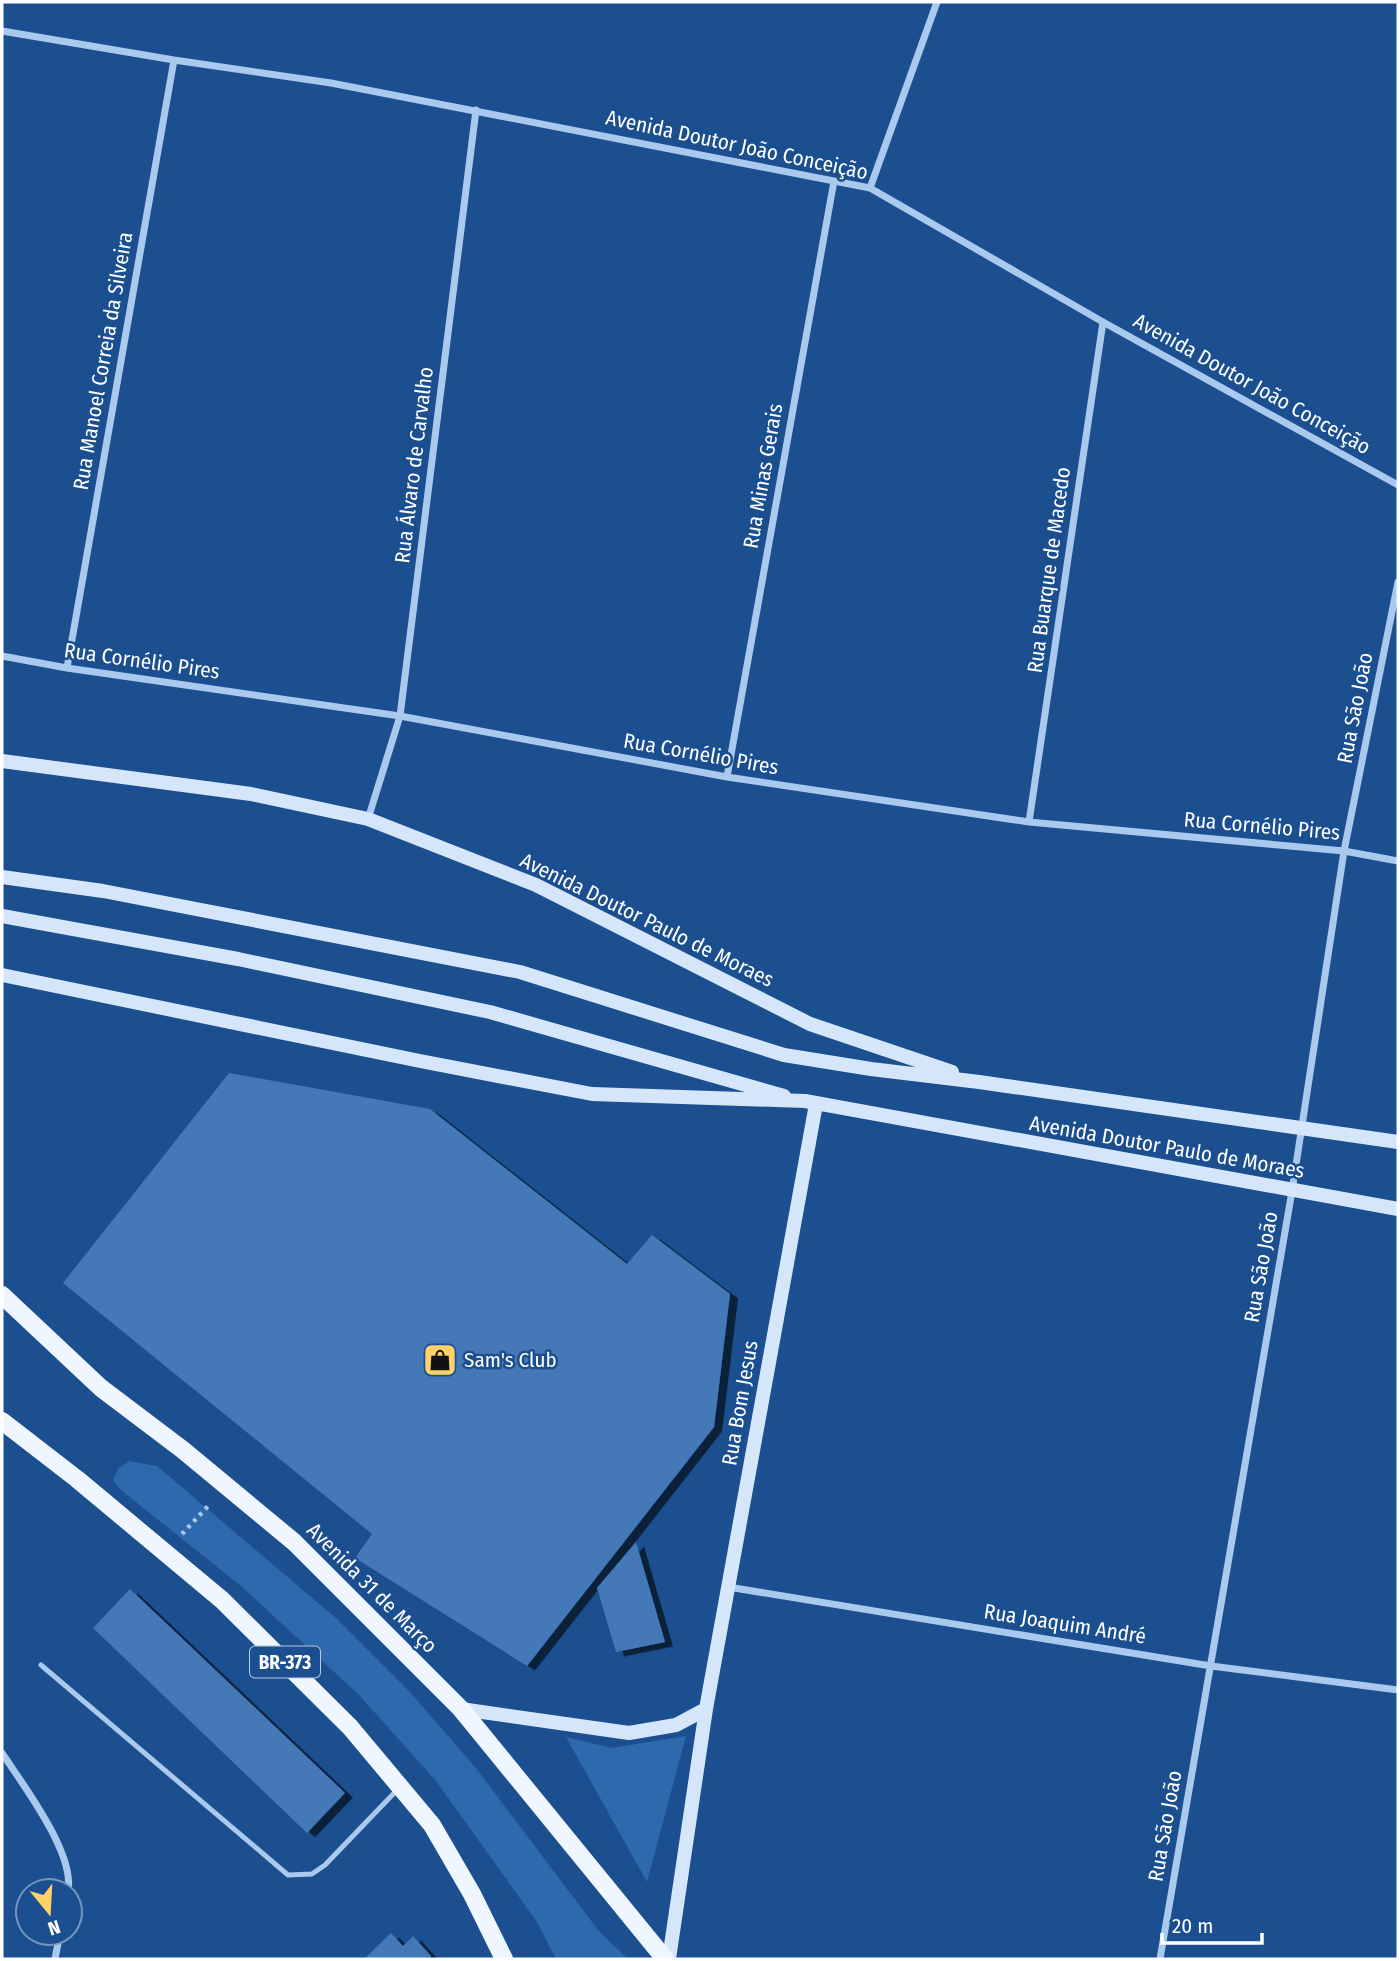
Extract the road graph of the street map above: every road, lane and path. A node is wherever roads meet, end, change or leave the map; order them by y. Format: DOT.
graph roads {
  1 [pos="937,2"];
  2 [pos="2,30"];
  3 [pos="174,60"];
  4 [pos="476,110"];
  5 [pos="834,181"];
  6 [pos="870,188"];
  7 [pos="1103,322"];
  8 [pos="1398,485"];
  9 [pos="1398,582"];
  10 [pos="2,656"];
  11 [pos="67,668"];
  12 [pos="400,716"];
  13 [pos="2,761"];
  14 [pos="727,777"];
  15 [pos="368,820"];
  16 [pos="1029,822"];
  17 [pos="1345,851"];
  18 [pos="1398,861"];
  19 [pos="2,877"];
  20 [pos="2,916"];
  21 [pos="2,975"];
  22 [pos="979,1082"];
  23 [pos="810,1103"];
  24 [pos="1301,1129"];
  25 [pos="1398,1142"];
  26 [pos="1292,1191"];
  27 [pos="1398,1209"];
  28 [pos="2,1295"];
  29 [pos="2,1421"];
  30 [pos="227,1486"];
  31 [pos="166,1552"];
  32 [pos="728,1587"];
  33 [pos="41,1665"];
  34 [pos="1211,1666"];
  35 [pos="1398,1690"];
  36 [pos="461,1709"];
  37 [pos="706,1709"];
  38 [pos="2,1753"];
  39 [pos="401,1786"];
  40 [pos="70,1877"];
  41 [pos="505,1959"];
  42 [pos="667,1959"];
  43 [pos="1160,1959"];
  1 -- 6 [label="street"];
  2 -- 3 [label="street, Avenida Doutor João Conceição"];
  3 -- 4 [label="street, Avenida Doutor João Conceição"];
  3 -- 11 [label="street, Rua Manoel Correia da Silveira"];
  4 -- 5 [label="street, Avenida Doutor João Conceição"];
  4 -- 12 [label="street, Rua Álvaro de Carvalho"];
  5 -- 6 [label="street, Avenida Doutor João Conceição"];
  5 -- 14 [label="street, Rua Minas Gerais"];
  6 -- 7 [label="street, Avenida Doutor João Conceição"];
  7 -- 8 [label="street, Avenida Doutor João Conceição"];
  7 -- 16 [label="street, Rua Buarque de Macedo"];
  9 -- 17 [label="street, Rua São João"];
  10 -- 11 [label="street, Rua Cornélio Pires"];
  11 -- 12 [label="street, Rua Cornélio Pires"];
  12 -- 14 [label="street, Rua Cornélio Pires"];
  12 -- 15 [label="street, Rua Álvaro de Carvalho"];
  13 -- 15 [label="main road, Avenida Doutor Paulo de Moraes"];
  14 -- 16 [label="street, Rua Cornélio Pires"];
  15 -- 22 [label="main road, Avenida Doutor Paulo de Moraes"];
  16 -- 17 [label="street, Rua Cornélio Pires"];
  17 -- 18 [label="street, Rua Cornélio Pires"];
  17 -- 24 [label="street, Rua São João"];
  19 -- 22 [label="main road, Avenida Doutor Paulo de Moraes"];
  20 -- 23 [label="main road, Avenida Doutor Paulo de Moraes"];
  21 -- 23 [label="main road, Avenida Doutor Paulo de Moraes"];
  22 -- 24 [label="main road, Avenida Doutor Paulo de Moraes"];
  23 -- 26 [label="main road, Avenida Doutor Paulo de Moraes"];
  23 -- 32 [label="main road, Rua Bom Jesus"];
  24 -- 25 [label="main road, Avenida Doutor Paulo de Moraes"];
  24 -- 26 [label="street, Rua São João"];
  26 -- 27 [label="main road, Avenida Doutor Paulo de Moraes"];
  26 -- 34 [label="street, Rua São João"];
  28 -- 30 [label="main road, Avenida 31 de Março"];
  29 -- 31 [label="main road, BR-373"];
  30 -- 31 [label="path"];
  30 -- 36 [label="main road, Avenida 31 de Março"];
  31 -- 39 [label="main road, BR-373"];
  32 -- 34 [label="street, Rua Joaquim André"];
  32 -- 37 [label="main road, Rua Bom Jesus"];
  33 -- 39 [label="lane"];
  34 -- 35 [label="street, Rua Joaquim André"];
  34 -- 43 [label="street, Rua São João"];
  36 -- 37 [label="main road"];
  36 -- 42 [label="main road, Avenida 31 de Março"];
  37 -- 42 [label="main road, Rua Bom Jesus"];
  38 -- 40 [label="street"];
  39 -- 41 [label="main road, BR-373"];
}
